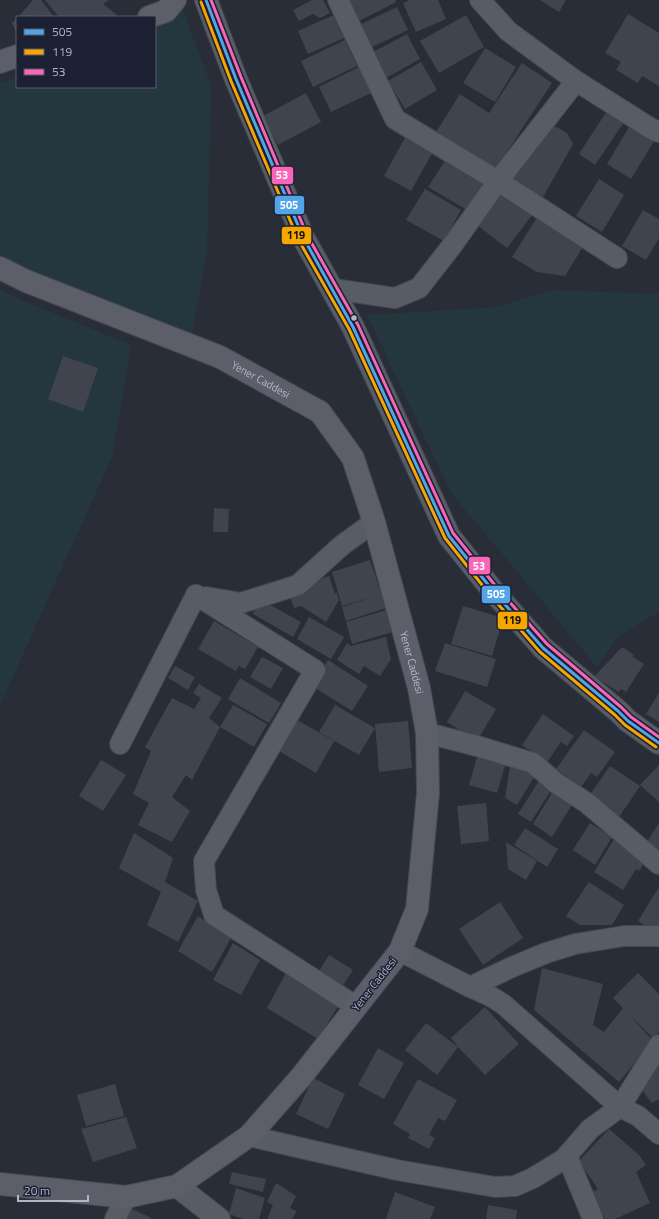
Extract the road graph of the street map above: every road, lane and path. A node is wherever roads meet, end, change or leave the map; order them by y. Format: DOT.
graph roads {
  1 [pos="175,0"];
  2 [pos="206,0"];
  3 [pos="338,0"];
  4 [pos="480,0"];
  5 [pos="152,16"];
  6 [pos="16,56"];
  7 [pos="0,62"];
  8 [pos="576,81"];
  9 [pos="659,132"];
  10 [pos="498,181"];
  11 [pos="617,258"];
  12 [pos="0,268"];
  13 [pos="332,289"];
  14 [pos="374,522"];
  15 [pos="196,596"];
  16 [pos="427,733"];
  17 [pos="659,743"];
  18 [pos="120,744"];
  19 [pos="659,864"];
  20 [pos="659,936"];
  21 [pos="400,951"];
  22 [pos="470,987"];
  23 [pos="357,1007"];
  24 [pos="659,1044"];
  25 [pos="620,1108"];
  26 [pos="659,1134"];
  27 [pos="249,1136"];
  28 [pos="567,1156"];
  29 [pos="0,1184"];
  30 [pos="178,1186"];
  31 [pos="126,1197"];
  32 [pos="115,1219"];
  33 [pos="219,1219"];
  34 [pos="593,1219"];
  1 -- 5 [label="main road"];
  2 -- 13 [label="street"];
  3 -- 10 [label="street"];
  4 -- 8 [label="street"];
  6 -- 7 [label="main road"];
  8 -- 9 [label="street"];
  8 -- 10 [label="street"];
  10 -- 11 [label="street"];
  10 -- 13 [label="street"];
  12 -- 14 [label="main road, Yener Caddesi"];
  13 -- 17 [label="street"];
  14 -- 15 [label="street"];
  14 -- 16 [label="main road, Yener Caddesi"];
  15 -- 18 [label="street"];
  15 -- 23 [label="street"];
  16 -- 19 [label="street"];
  16 -- 21 [label="main road, Yener Caddesi"];
  20 -- 22 [label="street"];
  21 -- 22 [label="street"];
  21 -- 23 [label="main road, Yener Caddesi"];
  22 -- 25 [label="street"];
  23 -- 27 [label="main road, Yener Caddesi"];
  24 -- 25 [label="street"];
  25 -- 26 [label="street"];
  25 -- 28 [label="street"];
  27 -- 28 [label="street"];
  27 -- 30 [label="main road, Yener Caddesi"];
  28 -- 34 [label="street"];
  29 -- 31 [label="main road"];
  30 -- 31 [label="main road"];
  30 -- 33 [label="street"];
  31 -- 32 [label="street"];
}
